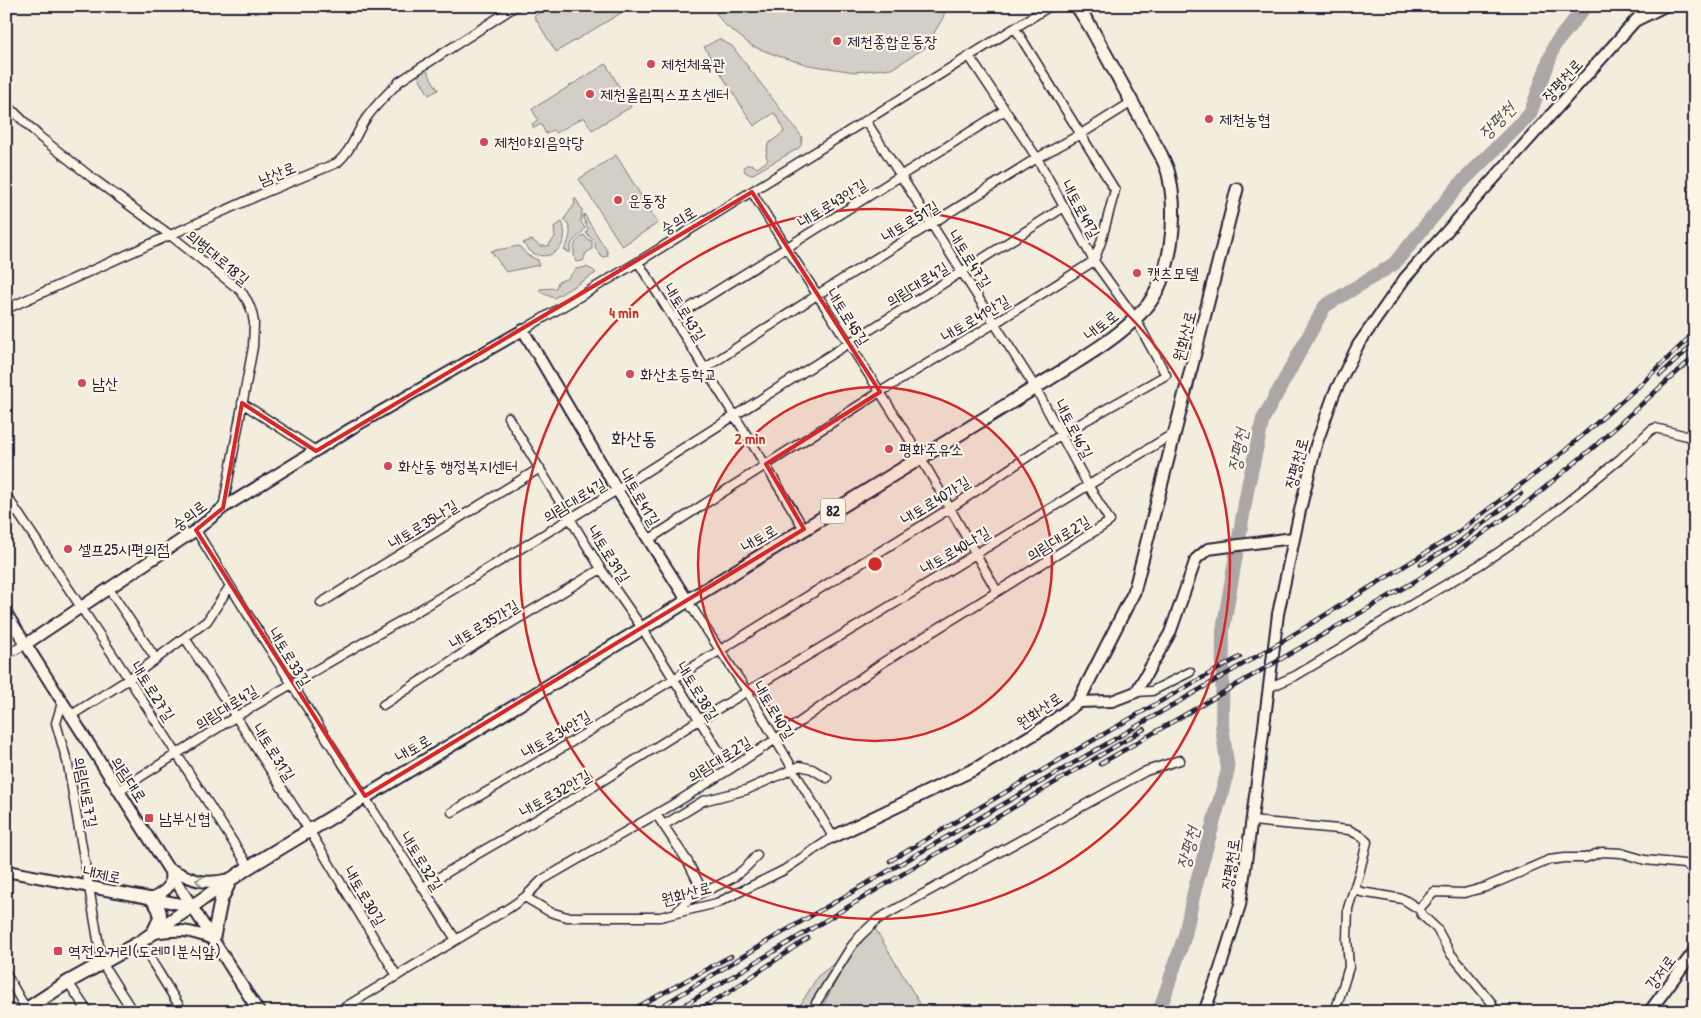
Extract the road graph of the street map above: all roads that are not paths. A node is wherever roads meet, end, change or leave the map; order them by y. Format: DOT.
graph roads {
  1 [pos="1050,6"];
  2 [pos="1077,6"];
  3 [pos="1650,6"];
  4 [pos="1665,6"];
  5 [pos="513,7"];
  6 [pos="1635,21"];
  7 [pos="1015,28"];
  8 [pos="969,56"];
  9 [pos="1132,102"];
  10 [pos="6,104"];
  11 [pos="1005,110"];
  12 [pos="866,121"];
  13 [pos="1081,134"];
  14 [pos="1037,158"];
  15 [pos="901,176"];
  16 [pos="1237,189"];
  17 [pos="752,192"];
  18 [pos="1064,206"];
  19 [pos="931,224"];
  20 [pos="170,235"];
  21 [pos="786,248"];
  22 [pos="1094,260"];
  23 [pos="638,262"];
  24 [pos="962,272"];
  25 [pos="817,295"];
  26 [pos="6,309"];
  27 [pos="673,318"];
  28 [pos="1135,318"];
  29 [pos="995,323"];
  30 [pos="523,330"];
  31 [pos="849,344"];
  32 [pos="704,369"];
  33 [pos="1166,375"];
  34 [pos="1035,387"];
  35 [pos="880,392"];
  36 [pos="242,403"];
  37 [pos="734,415"];
  38 [pos="508,417"];
  39 [pos="1176,432"];
  40 [pos="1062,434"];
  41 [pos="1695,438"];
  42 [pos="316,451"];
  43 [pos="921,458"];
  44 [pos="766,464"];
  45 [pos="540,468"];
  46 [pos="1088,485"];
  47 [pos="618,490"];
  48 [pos="6,495"];
  49 [pos="223,508"];
  50 [pos="949,508"];
  51 [pos="570,519"];
  52 [pos="1110,521"];
  53 [pos="804,529"];
  54 [pos="196,530"];
  55 [pos="1293,538"];
  56 [pos="648,540"];
  57 [pos="976,554"];
  58 [pos="601,569"];
  59 [pos="230,586"];
  60 [pos="109,589"];
  61 [pos="997,591"];
  62 [pos="688,600"];
  63 [pos="321,603"];
  64 [pos="81,608"];
  65 [pos="6,613"];
  66 [pos="642,628"];
  67 [pos="185,638"];
  68 [pos="26,644"];
  69 [pos="720,649"];
  70 [pos="6,655"];
  71 [pos="156,659"];
  72 [pos="1190,672"];
  73 [pos="673,678"];
  74 [pos="129,679"];
  75 [pos="290,683"];
  76 [pos="1268,688"];
  77 [pos="747,691"];
  78 [pos="1136,692"];
  79 [pos="1078,702"];
  80 [pos="62,703"];
  81 [pos="383,705"];
  82 [pos="70,716"];
  83 [pos="235,717"];
  84 [pos="699,720"];
  85 [pos="776,739"];
  86 [pos="177,754"];
  87 [pos="1180,760"];
  88 [pos="793,768"];
  89 [pos="730,769"];
  90 [pos="827,778"];
  91 [pos="118,791"];
  92 [pos="365,796"];
  93 [pos="452,812"];
  94 [pos="656,814"];
  95 [pos="1252,821"];
  96 [pos="664,825"];
  97 [pos="309,830"];
  98 [pos="834,837"];
  99 [pos="757,856"];
  100 [pos="249,867"];
  101 [pos="170,869"];
  102 [pos="1695,869"];
  103 [pos="6,871"];
  104 [pos="231,879"];
  105 [pos="90,887"];
  106 [pos="423,888"];
  107 [pos="1355,889"];
  108 [pos="703,892"];
  109 [pos="525,897"];
  110 [pos="152,899"];
  111 [pos="191,906"];
  112 [pos="1419,909"];
  113 [pos="676,913"];
  114 [pos="154,933"];
  115 [pos="213,939"];
  116 [pos="456,940"];
  117 [pos="140,942"];
  118 [pos="1695,950"];
  119 [pos="102,963"];
  120 [pos="6,974"];
  121 [pos="397,976"];
  122 [pos="68,982"];
  123 [pos="29,1010"];
  124 [pos="88,1012"];
  125 [pos="133,1012"];
  126 [pos="183,1012"];
  127 [pos="260,1012"];
  128 [pos="337,1012"];
  129 [pos="820,1012"];
  130 [pos="1204,1012"];
  131 [pos="1335,1012"];
  132 [pos="1495,1012"];
  133 [pos="1649,1012"];
  1 -- 7 [label="street, 숭의로"];
  2 -- 9 [label="main road, 내토로 / 82"];
  3 -- 6 [label="street, 장평천로"];
  4 -- 6 [label="street, 장평천로"];
  5 -- 20 [label="street, 남산로"];
  6 -- 55 [label="street, 장평천로"];
  7 -- 8 [label="street, 숭의로"];
  7 -- 13 [label="street"];
  8 -- 11 [label="street, 내토로49길"];
  8 -- 12 [label="street, 숭의로"];
  9 -- 13 [label="street, 내토로51길"];
  9 -- 28 [label="main road, 내토로 / 82"];
  10 -- 20 [label="street, 의병대로18길"];
  11 -- 14 [label="street, 내토로49길"];
  11 -- 15 [label="street, 내토로43안길"];
  12 -- 15 [label="street, 내토로47길"];
  12 -- 17 [label="street, 숭의로"];
  13 -- 14 [label="street, 내토로51길"];
  13 -- 22 [label="street"];
  14 -- 18 [label="street, 내토로49길"];
  14 -- 19 [label="street, 내토로51길"];
  15 -- 19 [label="street, 내토로47길"];
  15 -- 21 [label="street, 내토로43안길"];
  16 -- 39 [label="main road, 원화산로"];
  17 -- 21 [label="street, 내토로45길"];
  17 -- 23 [label="street, 숭의로"];
  18 -- 22 [label="street, 내토로49길"];
  18 -- 24 [label="street, 의림대로4길"];
  19 -- 24 [label="street, 내토로47길"];
  19 -- 25 [label="street, 내토로51길"];
  20 -- 26 [label="street, 남산로"];
  20 -- 36 [label="street, 의병대로18길"];
  21 -- 25 [label="street, 내토로45길"];
  21 -- 27 [label="street, 내토로43안길"];
  22 -- 28 [label="street, 내토로49길"];
  22 -- 29 [label="street, 내토로41안길"];
  23 -- 27 [label="street, 내토로43길"];
  23 -- 30 [label="street, 숭의로"];
  24 -- 29 [label="street, 내토로47길"];
  24 -- 31 [label="street, 의림대로4길"];
  25 -- 31 [label="street, 내토로45길"];
  25 -- 32 [label="street, 내토로51길"];
  27 -- 32 [label="street, 내토로43길"];
  28 -- 33 [label="street, 내토로49길"];
  28 -- 34 [label="main road, 내토로 / 82"];
  29 -- 34 [label="street, 내토로47길"];
  29 -- 35 [label="street, 내토로41안길"];
  30 -- 42 [label="street, 숭의로"];
  30 -- 47 [label="street, 내토로41길"];
  31 -- 35 [label="street, 내토로45길"];
  31 -- 37 [label="street, 의림대로4길"];
  32 -- 37 [label="street, 내토로43길"];
  33 -- 40 [label="street, 내토로40가길"];
  34 -- 40 [label="street, 내토로46길"];
  34 -- 43 [label="main road, 내토로 / 82"];
  35 -- 43 [label="street, 내토로45길"];
  35 -- 44 [label="street, 내토로41안길"];
  36 -- 42 [label="street"];
  36 -- 49 [label="street, 의병대로18길"];
  37 -- 44 [label="street, 내토로43길"];
  37 -- 47 [label="street, 의림대로4길"];
  38 -- 45 [label="street, 내토로39길"];
  39 -- 46 [label="street, 내토로40나길"];
  39 -- 79 [label="main road, 원화산로"];
  40 -- 46 [label="street, 내토로46길"];
  40 -- 50 [label="street, 내토로40가길"];
  41 -- 76 [label="street"];
  42 -- 49 [label="street, 숭의로"];
  43 -- 50 [label="street, 내토로45길"];
  43 -- 53 [label="main road, 내토로 / 82"];
  44 -- 53 [label="street, 내토로43길"];
  44 -- 56 [label="street, 내토로41안길"];
  45 -- 51 [label="street, 내토로39길"];
  45 -- 63 [label="street, 내토로35나길"];
  46 -- 52 [label="street, 내토로46길"];
  46 -- 57 [label="street, 내토로40나길"];
  47 -- 51 [label="street, 의림대로4길"];
  47 -- 56 [label="street, 내토로41길"];
  48 -- 64 [label="street, 내토로27길"];
  49 -- 54 [label="street, 숭의로"];
  50 -- 57 [label="street, 내토로45길"];
  50 -- 69 [label="street, 내토로40가길"];
  51 -- 58 [label="street, 내토로39길"];
  51 -- 75 [label="street, 의림대로4길"];
  52 -- 61 [label="street, 의림대로2길"];
  53 -- 62 [label="main road, 내토로 / 82"];
  54 -- 59 [label="street, 내토로33길"];
  54 -- 60 [label="street, 숭의로"];
  55 -- 76 [label="street, 장평천로"];
  55 -- 78 [label="street"];
  56 -- 62 [label="street, 내토로41길"];
  57 -- 61 [label="street, 내토로45길"];
  57 -- 77 [label="street, 내토로40나길"];
  58 -- 66 [label="street, 내토로39길"];
  58 -- 81 [label="street, 내토로35가길"];
  59 -- 67 [label="street"];
  59 -- 75 [label="street, 내토로33길"];
  60 -- 64 [label="street, 숭의로"];
  60 -- 71 [label="street"];
  61 -- 85 [label="street, 의림대로2길"];
  62 -- 66 [label="main road, 내토로 / 82"];
  62 -- 69 [label="street, 내토로40길"];
  64 -- 68 [label="street, 숭의로"];
  64 -- 74 [label="street, 내토로27길"];
  65 -- 68 [label="street, 의림대로"];
  66 -- 73 [label="street, 내토로38길"];
  66 -- 92 [label="main road, 내토로 / 82"];
  67 -- 71 [label="street"];
  67 -- 83 [label="street, 내토로31길"];
  68 -- 70 [label="street, 숭의로"];
  68 -- 80 [label="street, 의림대로"];
  69 -- 73 [label="street, 내토로40가길"];
  69 -- 77 [label="street, 내토로40길"];
  71 -- 74 [label="street"];
  72 -- 78 [label="street"];
  73 -- 84 [label="street, 내토로38길"];
  73 -- 93 [label="street, 내토로34안길"];
  74 -- 82 [label="street"];
  74 -- 86 [label="street, 내토로27길"];
  75 -- 83 [label="street, 의림대로4길"];
  75 -- 92 [label="street, 내토로33길"];
  76 -- 95 [label="street, 장평천로"];
  77 -- 84 [label="street, 내토로40나길"];
  77 -- 85 [label="street, 내토로40길"];
  78 -- 79 [label="street"];
  79 -- 98 [label="main road, 원화산로"];
  80 -- 82 [label="street, 의림대로"];
  80 -- 105 [label="street, 의림대로7길"];
  82 -- 91 [label="street, 의림대로"];
  83 -- 86 [label="street, 의림대로4길"];
  83 -- 97 [label="street, 내토로31길"];
  84 -- 89 [label="street, 내토로38길"];
  84 -- 106 [label="street, 내토로32안길"];
  85 -- 88 [label="street, 내토로40길"];
  85 -- 89 [label="street, 의림대로2길"];
  86 -- 91 [label="street, 의림대로4길"];
  86 -- 100 [label="street, 내토로27길"];
  87 -- 129 [label="street"];
  88 -- 90 [label="street"];
  88 -- 96 [label="street"];
  88 -- 98 [label="street, 내토로40길"];
  89 -- 94 [label="street, 의림대로2길"];
  91 -- 101 [label="street, 의림대로"];
  92 -- 97 [label="main road, 내토로 / 82"];
  92 -- 106 [label="street, 내토로32길"];
  94 -- 96 [label="street"];
  94 -- 109 [label="street, 의림대로2길"];
  95 -- 107 [label="street"];
  95 -- 130 [label="street, 장평천로"];
  96 -- 108 [label="street"];
  97 -- 100 [label="main road, 내토로 / 82"];
  97 -- 121 [label="street, 내토로30길"];
  98 -- 113 [label="street, 원화산로"];
  99 -- 108 [label="street"];
  100 -- 104 [label="main road, 내토로 / 82"];
  104 -- 101 [label="street, one-way"];
  101 -- 110 [label="street"];
  101 -- 111 [label="street, 의림대로"];
  102 -- 112 [label="street"];
  103 -- 105 [label="street, 내제로"];
  104 -- 111 [label="main road, 내토로 / 82"];
  104 -- 115 [label="main road"];
  105 -- 110 [label="street, 내제로"];
  105 -- 119 [label="street"];
  106 -- 116 [label="street, 내토로32길"];
  107 -- 112 [label="street"];
  107 -- 131 [label="street"];
  108 -- 113 [label="street"];
  109 -- 113 [label="street, 원화산로"];
  109 -- 116 [label="street, 의림대로2길"];
  110 -- 111 [label="street, 내제로"];
  110 -- 114 [label="main road"];
  111 -- 114 [label="main road, 내토로 / 82"];
  111 -- 115 [label="street, 의림대로"];
  112 -- 132 [label="street"];
  114 -- 115 [label="street"];
  114 -- 117 [label="main road, 내토로 / 82"];
  115 -- 127 [label="street, 의림대로"];
  116 -- 121 [label="street, 의림대로2길"];
  117 -- 119 [label="main road, 내토로 / 82"];
  117 -- 126 [label="street"];
  118 -- 133 [label="street, 강저로"];
  119 -- 122 [label="main road, 내토로 / 82"];
  119 -- 125 [label="street"];
  120 -- 123 [label="street"];
  121 -- 128 [label="street, 의림대로2길"];
  122 -- 123 [label="main road, 내토로 / 82"];
  122 -- 124 [label="street"];
}
